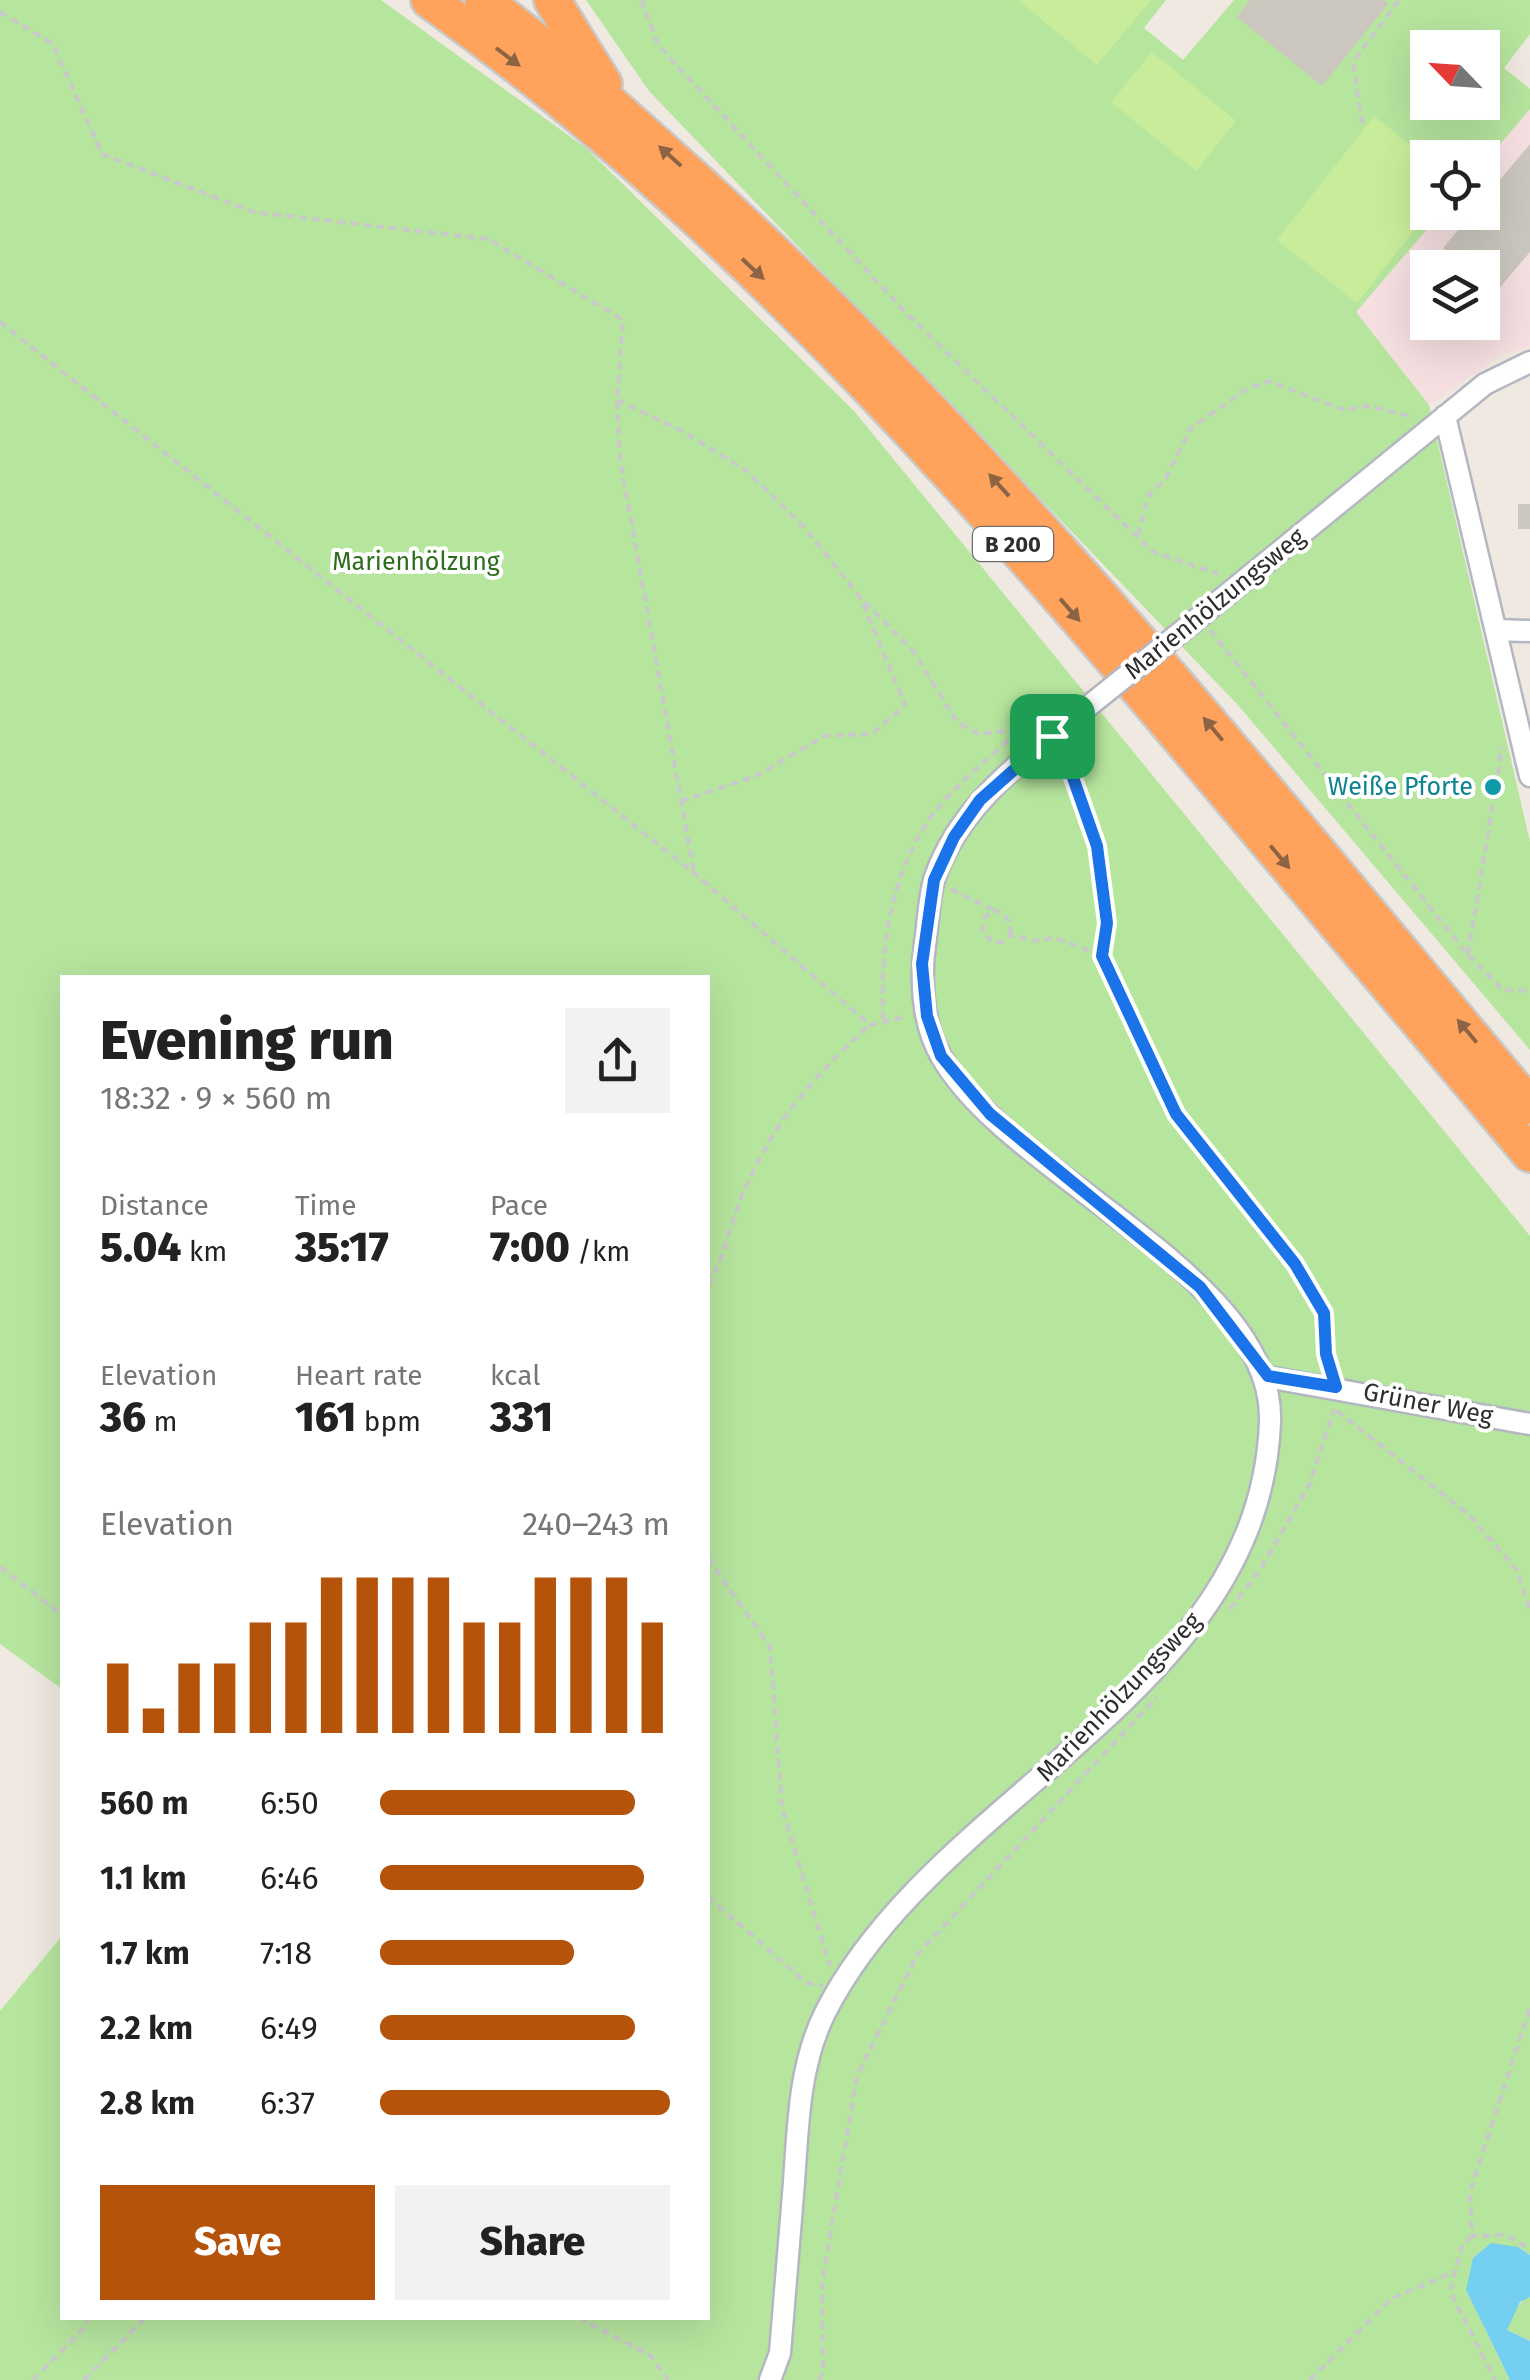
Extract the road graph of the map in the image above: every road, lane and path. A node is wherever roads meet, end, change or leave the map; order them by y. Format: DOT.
graph roads {
  1 [pos="429,0"];
  2 [pos="482,0"];
  3 [pos="552,0"];
  4 [pos="641,0"];
  5 [pos="1399,0"];
  6 [pos="0,12"];
  7 [pos="623,114"];
  8 [pos="1362,123"];
  9 [pos="0,322"];
  10 [pos="1530,362"];
  11 [pos="617,400"];
  12 [pos="1445,416"];
  13 [pos="1414,417"];
  14 [pos="1137,537"];
  15 [pos="1242,582"];
  16 [pos="860,596"];
  17 [pos="1195,620"];
  18 [pos="1496,630"];
  19 [pos="1530,631"];
  20 [pos="1516,722"];
  21 [pos="1047,740"];
  22 [pos="1530,776"];
  23 [pos="681,801"];
  24 [pos="694,873"];
  25 [pos="934,880"];
  26 [pos="994,910"];
  27 [pos="1010,934"];
  28 [pos="1468,955"];
  29 [pos="1102,956"];
  30 [pos="1530,991"];
  31 [pos="927,1016"];
  32 [pos="870,1025"];
  33 [pos="1530,1106"];
  34 [pos="1530,1154"];
  35 [pos="710,1281"];
  36 [pos="1268,1376"];
  37 [pos="1336,1387"];
  38 [pos="1334,1408"];
  39 [pos="1530,1424"];
  40 [pos="710,1561"];
  41 [pos="0,1567"];
  42 [pos="1530,1610"];
  43 [pos="60,1613"];
  44 [pos="1227,1613"];
  45 [pos="1166,1686"];
  46 [pos="710,1899"];
  47 [pos="838,1989"];
  48 [pos="1530,2010"];
  49 [pos="1472,2236"];
  50 [pos="1530,2248"];
  51 [pos="1454,2272"];
  52 [pos="88,2320"];
  53 [pos="143,2320"];
  54 [pos="583,2320"];
  55 [pos="33,2380"];
  56 [pos="84,2380"];
  57 [pos="668,2380"];
  58 [pos="770,2380"];
  59 [pos="818,2380"];
  60 [pos="1310,2380"];
  61 [pos="1496,2380"];
  1 -- 34 [label="highway, B 200, one-way"];
  2 -- 7 [label="highway, B 200"];
  3 -- 7 [label="highway"];
  4 -- 14 [label="path"];
  5 -- 8 [label="path"];
  6 -- 11 [label="path"];
  33 -- 7 [label="highway, B 200, one-way"];
  9 -- 24 [label="path"];
  10 -- 12 [label="street, Marienhölzungsweg"];
  11 -- 16 [label="path"];
  11 -- 23 [label="path"];
  12 -- 15 [label="street, Marienhölzungsweg"];
  12 -- 18 [label="street"];
  13 -- 14 [label="path"];
  14 -- 15 [label="path"];
  15 -- 17 [label="street, Marienhölzungsweg"];
  16 -- 21 [label="path"];
  16 -- 23 [label="path"];
  17 -- 21 [label="street, Marienhölzungsweg, bridge"];
  17 -- 28 [label="path"];
  18 -- 19 [label="street"];
  18 -- 20 [label="street"];
  20 -- 22 [label="street"];
  20 -- 28 [label="path"];
  21 -- 25 [label="street, Marienhölzungsweg"];
  21 -- 29 [label="path"];
  23 -- 24 [label="path"];
  24 -- 32 [label="path"];
  25 -- 26 [label="path"];
  25 -- 31 [label="street, Marienhölzungsweg"];
  26 -- 27 [label="path"];
  26 -- 27 [label="path"];
  27 -- 29 [label="path"];
  28 -- 30 [label="path"];
  29 -- 37 [label="path"];
  31 -- 32 [label="path"];
  31 -- 36 [label="street, Marienhölzungsweg"];
  32 -- 35 [label="path"];
  36 -- 37 [label="street, Grüner Weg"];
  36 -- 47 [label="street, Marienhölzungsweg"];
  37 -- 38 [label="path"];
  37 -- 39 [label="street, Grüner Weg"];
  38 -- 42 [label="path"];
  38 -- 44 [label="path"];
  40 -- 47 [label="path"];
  41 -- 43 [label="path"];
  45 -- 59 [label="path"];
  46 -- 47 [label="path"];
  47 -- 58 [label="street, Marienhölzungsweg"];
  48 -- 49 [label="path"];
  49 -- 50 [label="path"];
  49 -- 51 [label="path"];
  51 -- 60 [label="path"];
  51 -- 61 [label="path"];
  52 -- 55 [label="path"];
  53 -- 56 [label="path"];
  54 -- 57 [label="path"];
}
